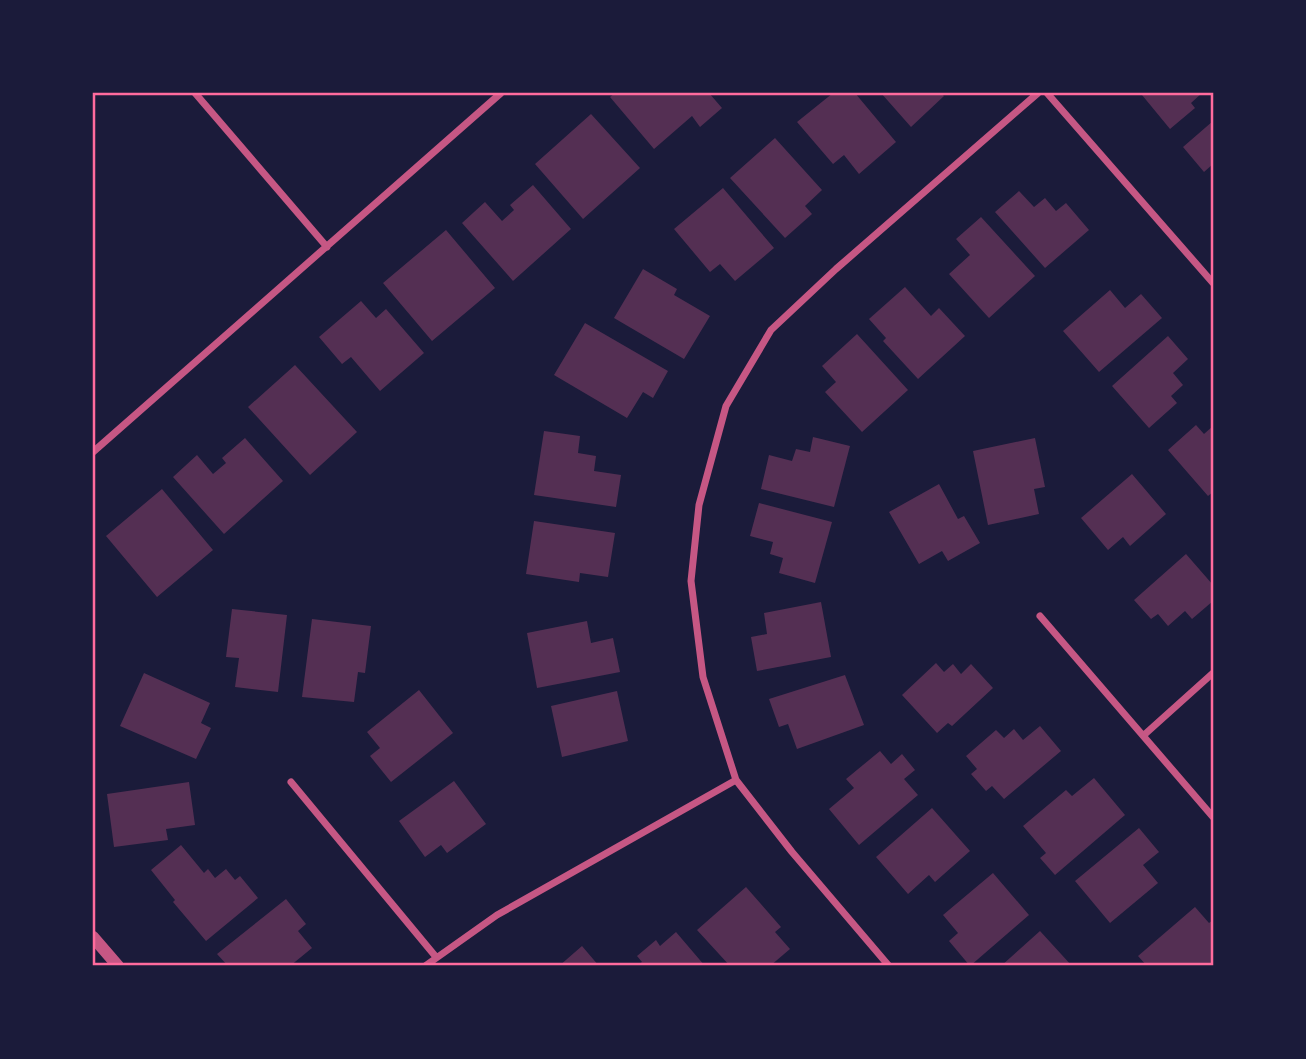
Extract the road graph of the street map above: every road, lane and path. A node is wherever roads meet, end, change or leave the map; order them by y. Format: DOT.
graph roads {
  1 [pos="195,93"];
  2 [pos="501,93"];
  3 [pos="1038,93"];
  4 [pos="1047,93"];
  5 [pos="327,247"];
  6 [pos="1213,283"];
  7 [pos="93,452"];
  8 [pos="1040,617"];
  9 [pos="1213,673"];
  10 [pos="1144,735"];
  11 [pos="736,780"];
  12 [pos="291,782"];
  13 [pos="1213,817"];
  14 [pos="93,937"];
  15 [pos="436,957"];
  16 [pos="118,966"];
  17 [pos="425,966"];
  18 [pos="889,966"];
  1 -- 5 [label="street"];
  2 -- 5 [label="street"];
  3 -- 11 [label="street"];
  4 -- 6 [label="street"];
  5 -- 7 [label="street"];
  8 -- 10 [label="street"];
  9 -- 10 [label="street"];
  10 -- 13 [label="street"];
  11 -- 15 [label="street"];
  11 -- 18 [label="street"];
  12 -- 15 [label="street"];
  14 -- 16 [label="street"];
  15 -- 17 [label="street"];
}
